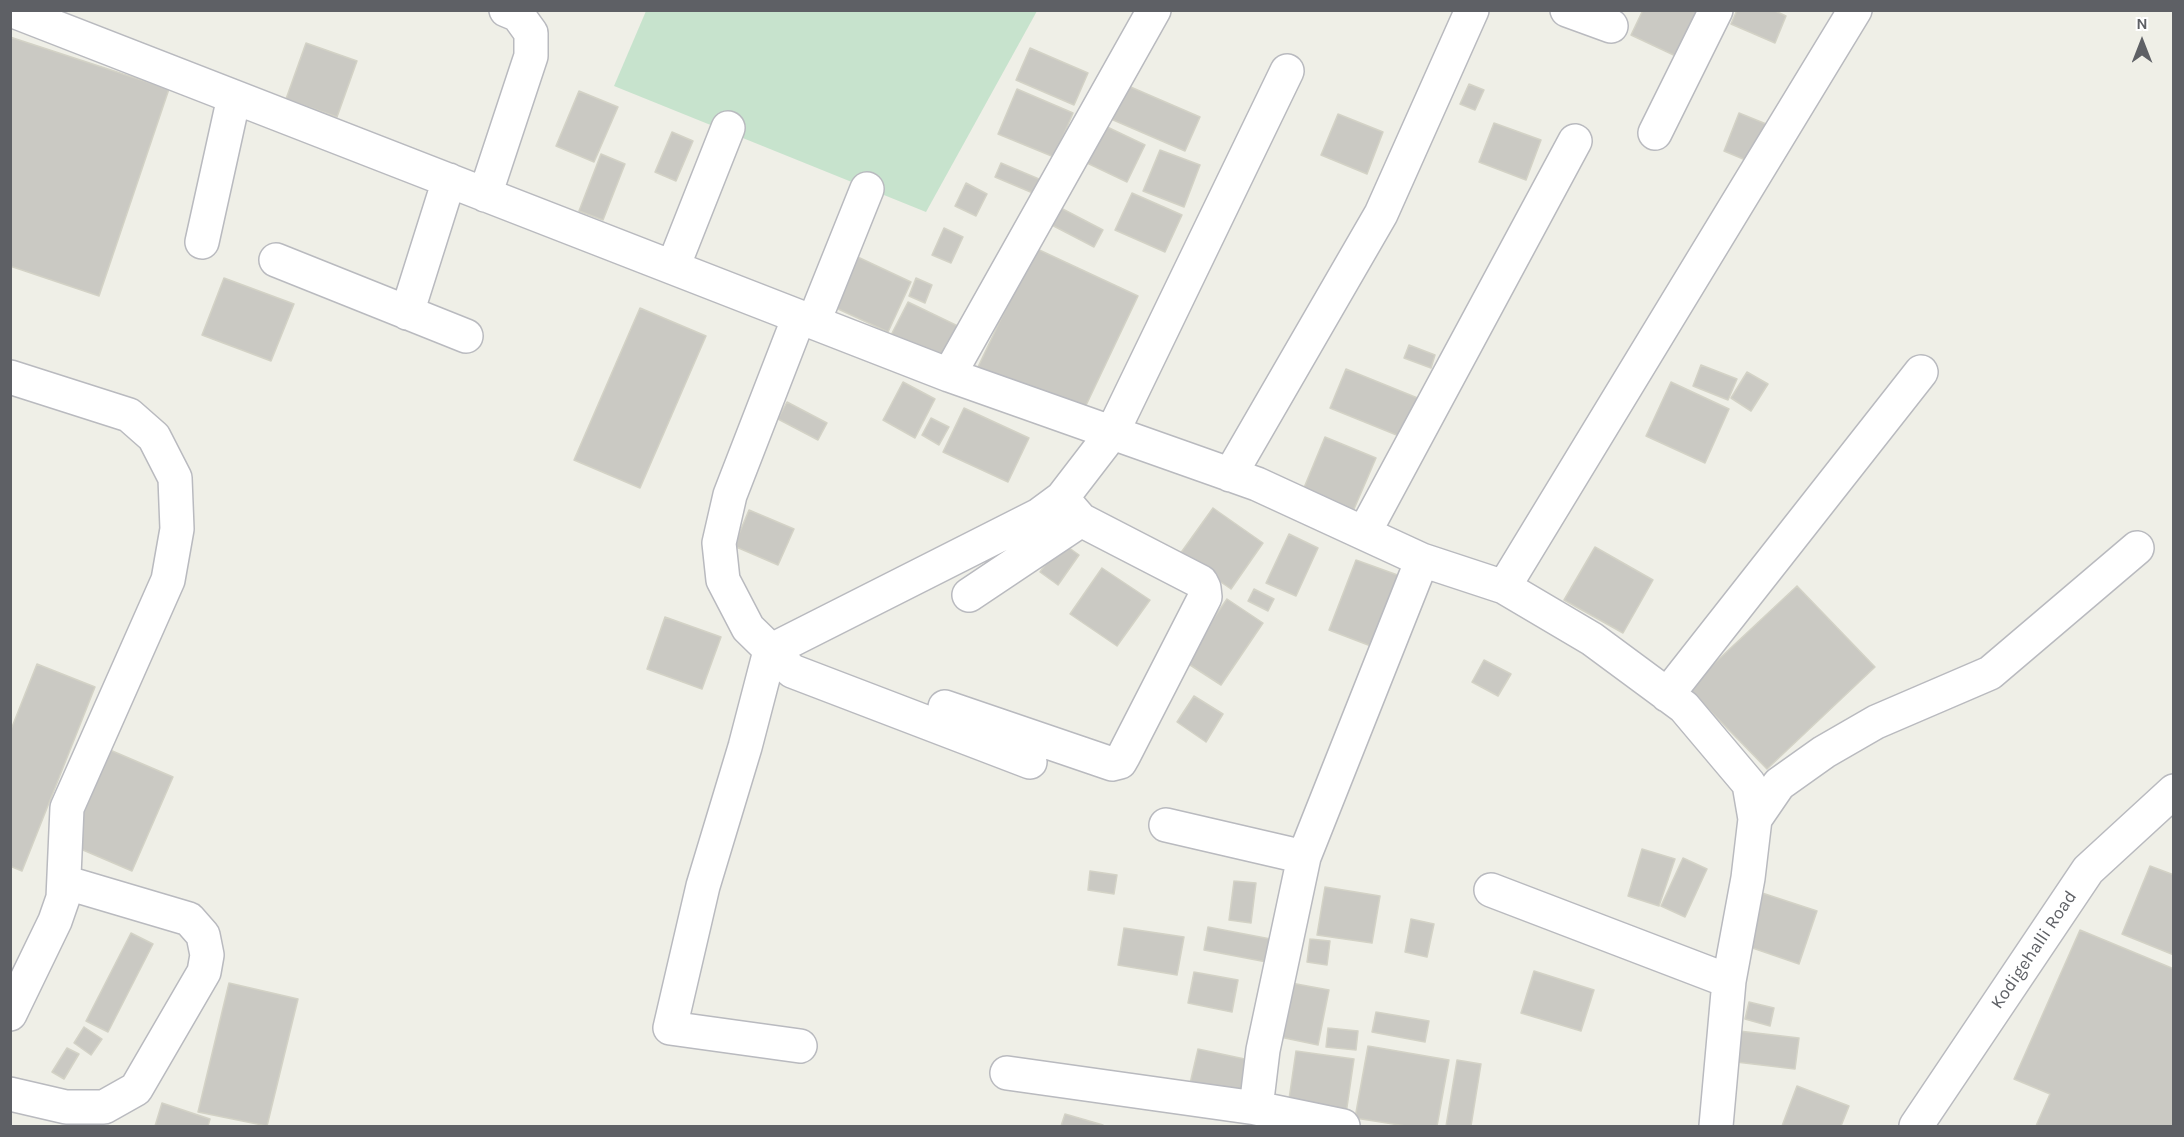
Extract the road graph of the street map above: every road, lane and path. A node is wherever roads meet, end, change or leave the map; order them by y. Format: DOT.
graph roads {
  1 [pos="11,10"];
  2 [pos="507,10"];
  3 [pos="1154,10"];
  4 [pos="1472,10"];
  5 [pos="1567,10"];
  6 [pos="1716,10"];
  7 [pos="1856,10"];
  8 [pos="1611,26"];
  9 [pos="1287,71"];
  10 [pos="234,97"];
  11 [pos="728,128"];
  12 [pos="1655,133"];
  13 [pos="1575,141"];
  14 [pos="449,180"];
  15 [pos="867,189"];
  16 [pos="485,195"];
  17 [pos="202,242"];
  18 [pos="276,260"];
  19 [pos="673,267"];
  20 [pos="407,313"];
  21 [pos="807,319"];
  22 [pos="466,336"];
  23 [pos="1921,372"];
  24 [pos="949,375"];
  25 [pos="10,377"];
  26 [pos="1112,433"];
  27 [pos="1230,475"];
  28 [pos="1072,509"];
  29 [pos="1364,533"];
  30 [pos="2137,548"];
  31 [pos="1422,560"];
  32 [pos="1504,587"];
  33 [pos="969,596"];
  34 [pos="770,651"];
  35 [pos="1667,694"];
  36 [pos="931,702"];
  37 [pos="1030,762"];
  38 [pos="2174,791"];
  39 [pos="1755,819"];
  40 [pos="1166,825"];
  41 [pos="1304,857"];
  42 [pos="64,882"];
  43 [pos="1491,891"];
  44 [pos="1729,981"];
  45 [pos="10,1014"];
  46 [pos="800,1046"];
  47 [pos="1007,1073"];
  48 [pos="10,1094"];
  49 [pos="1256,1108"];
  50 [pos="1343,1126"];
  51 [pos="1716,1126"];
  52 [pos="1916,1126"];
  1 -- 10 [label="street"];
  2 -- 16 [label="street"];
  3 -- 24 [label="street"];
  4 -- 27 [label="street"];
  5 -- 8 [label="street"];
  6 -- 12 [label="street"];
  7 -- 32 [label="street"];
  9 -- 26 [label="street"];
  10 -- 14 [label="street"];
  10 -- 17 [label="street"];
  11 -- 19 [label="street"];
  13 -- 29 [label="street"];
  14 -- 16 [label="street"];
  14 -- 20 [label="street"];
  15 -- 21 [label="street"];
  16 -- 19 [label="street"];
  18 -- 20 [label="street"];
  19 -- 21 [label="street"];
  20 -- 22 [label="street"];
  21 -- 24 [label="street"];
  21 -- 34 [label="street"];
  23 -- 35 [label="street"];
  24 -- 26 [label="street"];
  25 -- 42 [label="street"];
  26 -- 27 [label="street"];
  26 -- 28 [label="street"];
  27 -- 29 [label="street"];
  28 -- 33 [label="street"];
  28 -- 34 [label="street"];
  28 -- 36 [label="street"];
  29 -- 31 [label="street"];
  30 -- 39 [label="street"];
  31 -- 32 [label="street"];
  31 -- 41 [label="street"];
  32 -- 35 [label="street"];
  34 -- 37 [label="street"];
  34 -- 46 [label="street"];
  35 -- 39 [label="street"];
  38 -- 52 [label="street, Kodigehalli Road"];
  39 -- 44 [label="street"];
  40 -- 41 [label="street"];
  41 -- 49 [label="street"];
  42 -- 45 [label="street"];
  42 -- 48 [label="street"];
  43 -- 44 [label="street"];
  44 -- 51 [label="street"];
  47 -- 49 [label="street"];
  49 -- 50 [label="street"];
}
